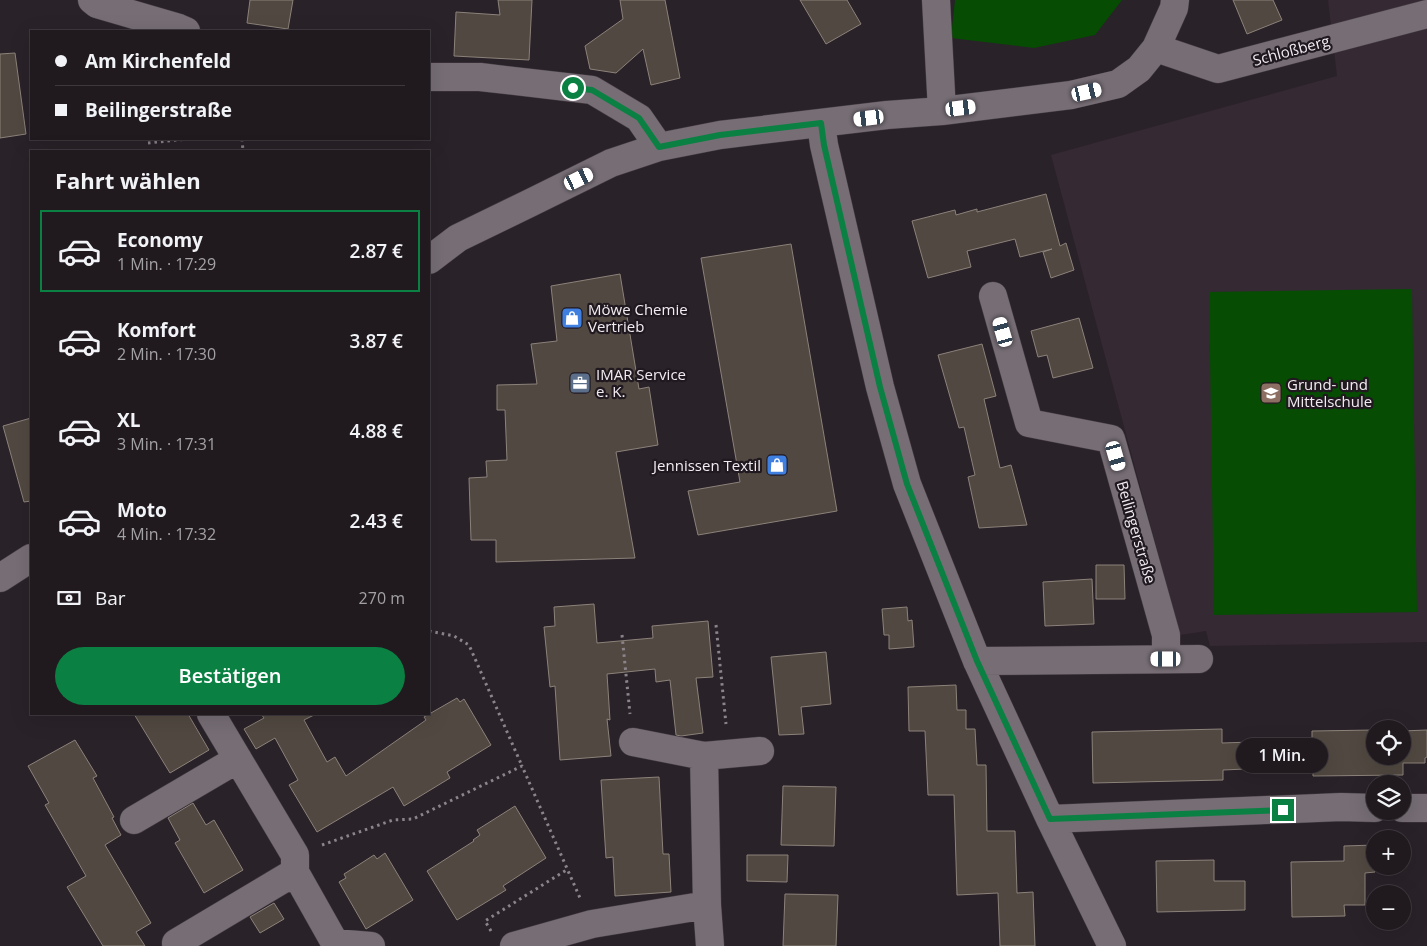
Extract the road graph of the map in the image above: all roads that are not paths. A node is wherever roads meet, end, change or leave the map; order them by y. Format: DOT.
graph roads {
  1 [pos="92,0"];
  2 [pos="936,0"];
  3 [pos="1175,0"];
  4 [pos="1427,14"];
  5 [pos="184,30"];
  6 [pos="1156,48"];
  7 [pos="430,77"];
  8 [pos="942,111"];
  9 [pos="821,123"];
  10 [pos="659,147"];
  11 [pos="430,259"];
  12 [pos="993,296"];
  13 [pos="30,559"];
  14 [pos="0,578"];
  15 [pos="1166,659"];
  16 [pos="1199,659"];
  17 [pos="977,661"];
  18 [pos="212,715"];
  19 [pos="633,742"];
  20 [pos="760,751"];
  21 [pos="717,755"];
  22 [pos="238,759"];
  23 [pos="1366,808"];
  24 [pos="1411,808"];
  25 [pos="1427,808"];
  26 [pos="1050,819"];
  27 [pos="134,820"];
  28 [pos="295,863"];
  29 [pos="707,905"];
  30 [pos="176,943"];
  31 [pos="515,943"];
  32 [pos="371,946"];
  33 [pos="710,946"];
  34 [pos="1112,946"];
  1 -- 5 [label="street"];
  2 -- 8 [label="street"];
  3 -- 6 [label="street"];
  4 -- 6 [label="street, Schloßberg"];
  6 -- 8 [label="street"];
  7 -- 10 [label="street"];
  8 -- 9 [label="street"];
  9 -- 10 [label="street"];
  9 -- 17 [label="street"];
  10 -- 11 [label="street"];
  12 -- 15 [label="street, Beilingerstraße"];
  13 -- 14 [label="street"];
  15 -- 16 [label="street"];
  15 -- 17 [label="street"];
  17 -- 26 [label="street"];
  18 -- 22 [label="street"];
  19 -- 21 [label="street"];
  20 -- 21 [label="street"];
  21 -- 29 [label="street"];
  22 -- 27 [label="street"];
  22 -- 28 [label="street"];
  23 -- 26 [label="street"];
  24 -- 25 [label="street"];
  26 -- 34 [label="street"];
  28 -- 30 [label="street"];
  28 -- 32 [label="street"];
  29 -- 31 [label="street"];
  29 -- 33 [label="street"];
}
